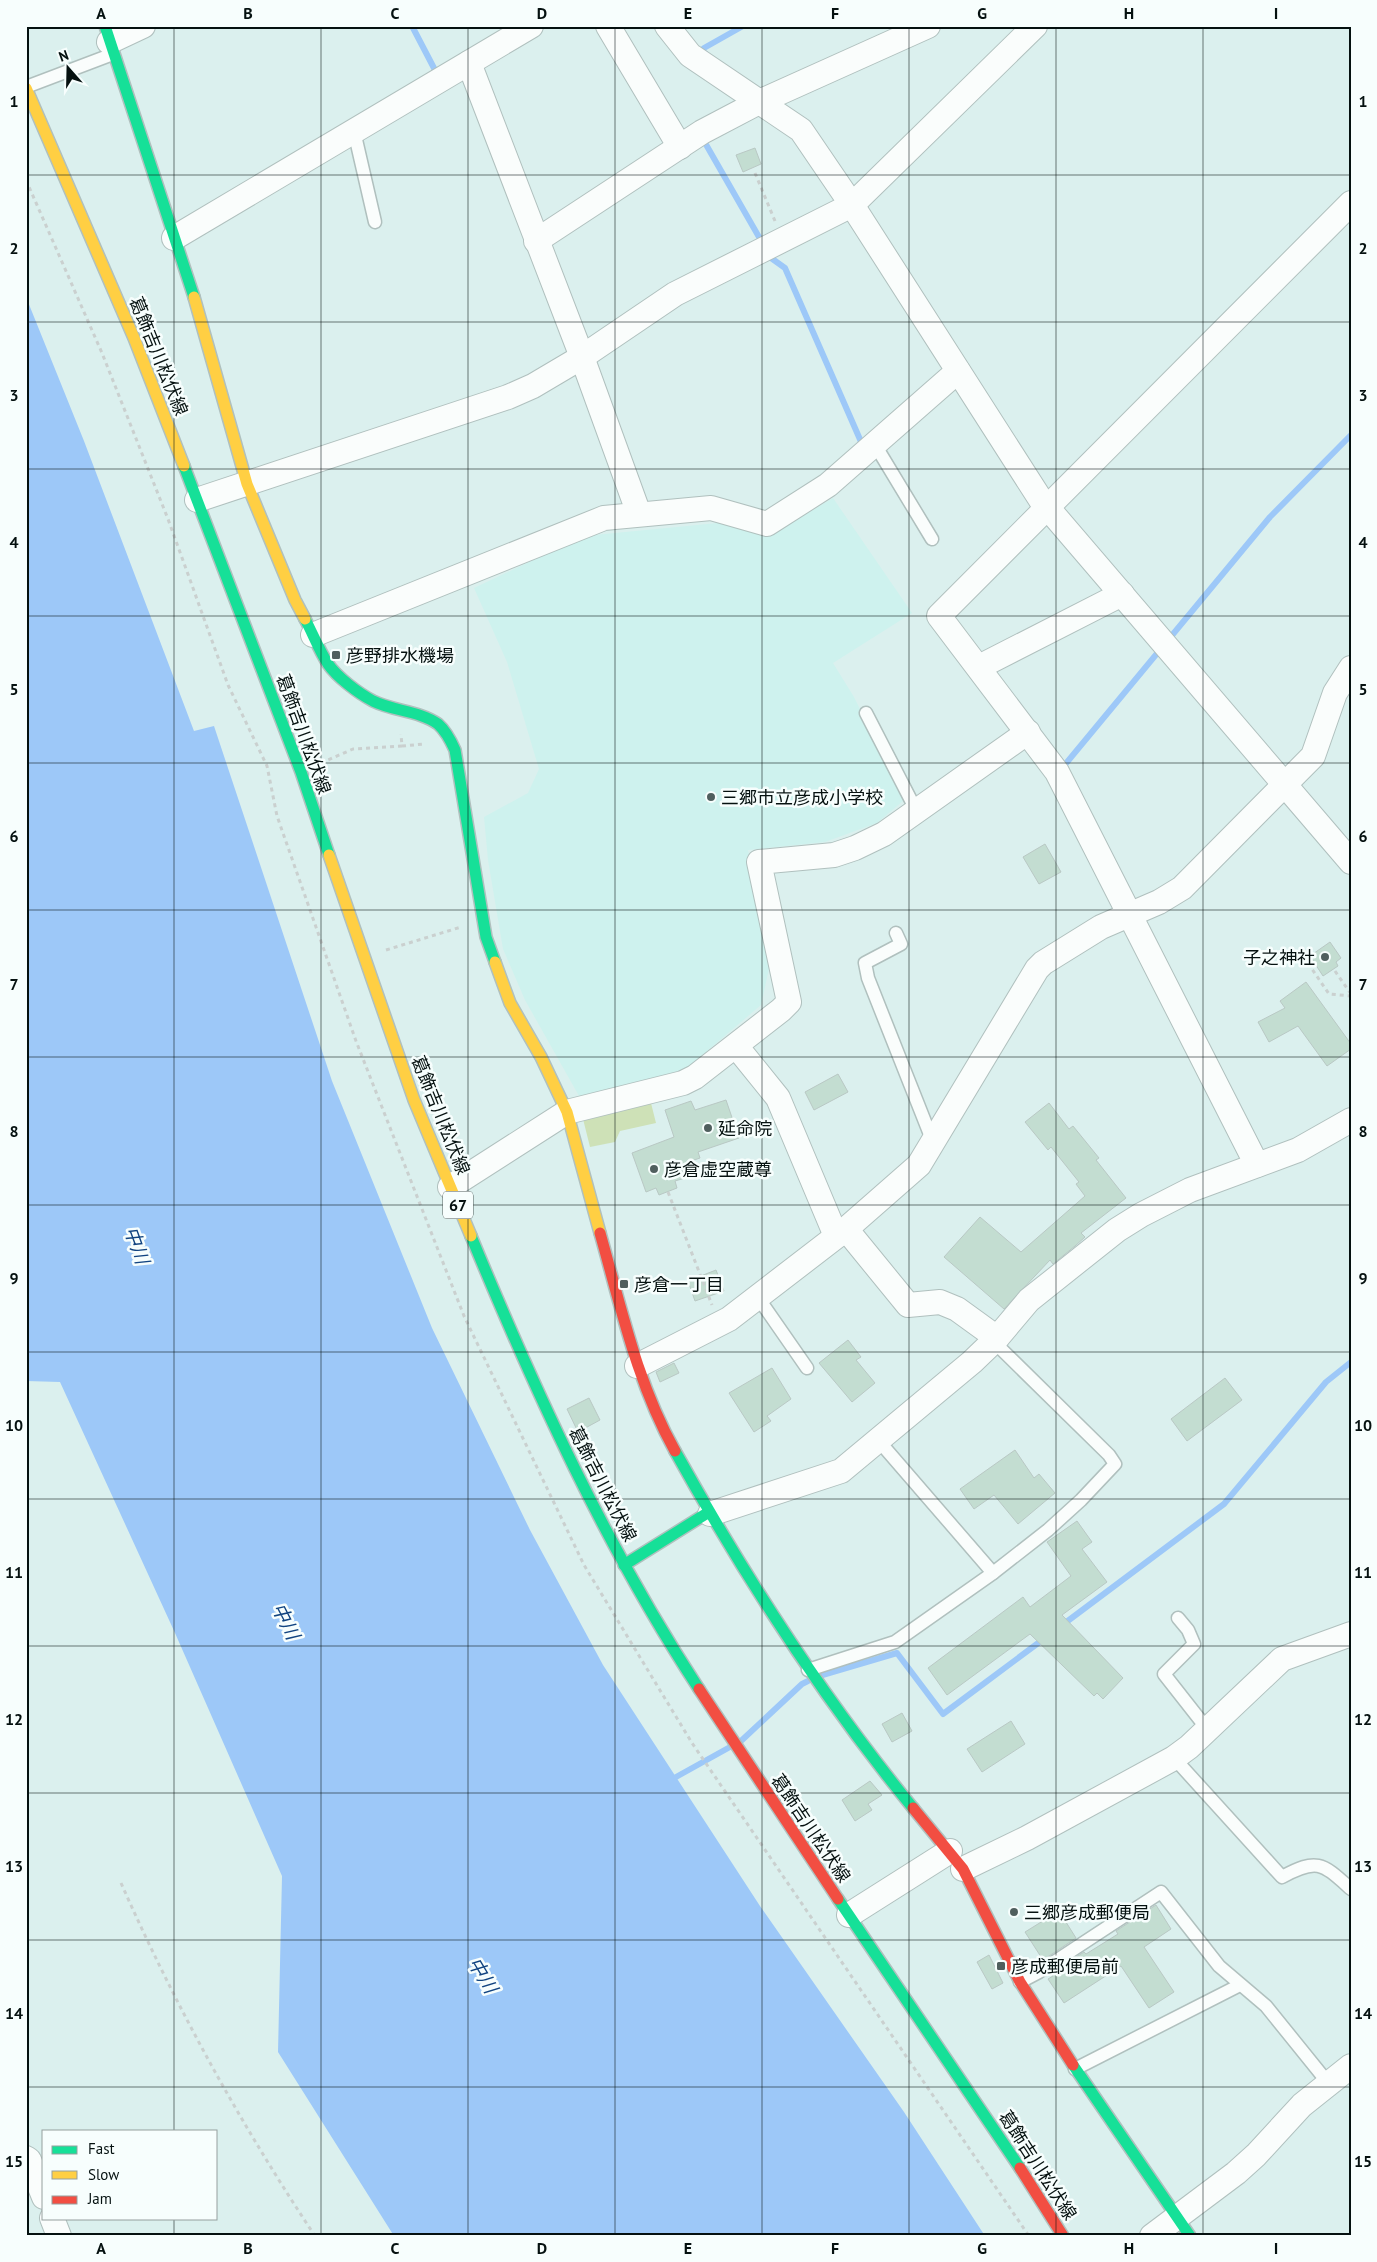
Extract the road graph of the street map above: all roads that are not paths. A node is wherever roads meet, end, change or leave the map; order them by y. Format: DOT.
graph roads {
  1 [pos="143,26"];
  2 [pos="531,26"];
  3 [pos="608,26"];
  4 [pos="667,26"];
  5 [pos="928,26"];
  6 [pos="1035,26"];
  7 [pos="109,41"];
  8 [pos="469,63"];
  9 [pos="26,87"];
  10 [pos="759,102"];
  11 [pos="354,131"];
  12 [pos="680,147"];
  13 [pos="1351,203"];
  14 [pos="852,205"];
  15 [pos="375,222"];
  16 [pos="174,238"];
  17 [pos="536,241"];
  18 [pos="582,357"];
  19 [pos="958,371"];
  20 [pos="874,443"];
  21 [pos="247,484"];
  22 [pos="197,500"];
  23 [pos="1046,507"];
  24 [pos="639,514"];
  25 [pos="932,539"];
  26 [pos="1122,594"];
  27 [pos="313,635"];
  28 [pos="979,667"];
  29 [pos="1351,668"];
  30 [pos="866,713"];
  31 [pos="1028,732"];
  32 [pos="1286,784"];
  33 [pos="916,810"];
  34 [pos="1351,862"];
  35 [pos="1130,914"];
  36 [pos="896,933"];
  37 [pos="736,1046"];
  38 [pos="567,1112"];
  39 [pos="1351,1120"];
  40 [pos="933,1142"];
  41 [pos="1257,1165"];
  42 [pos="450,1187"];
  43 [pos="841,1232"];
  44 [pos="757,1296"];
  45 [pos="995,1340"];
  46 [pos="637,1366"];
  47 [pos="807,1368"];
  48 [pos="878,1440"];
  49 [pos="709,1513"];
  50 [pos="624,1565"];
  51 [pos="993,1573"];
  52 [pos="1178,1618"];
  53 [pos="1351,1634"];
  54 [pos="808,1670"];
  55 [pos="1208,1730"];
  56 [pos="1174,1758"];
  57 [pos="956,1860"];
  58 [pos="1348,1880"];
  59 [pos="849,1914"];
  60 [pos="1020,1982"];
  61 [pos="1240,1985"];
  62 [pos="1351,2066"];
  63 [pos="1075,2068"];
  64 [pos="1329,2084"];
  65 [pos="26,2158"];
  66 [pos="42,2192"];
  67 [pos="53,2220"];
  68 [pos="1184,2227"];
  69 [pos="59,2236"];
  70 [pos="1063,2236"];
  71 [pos="1152,2236"];
  1 -- 7 [label="street"];
  2 -- 8 [label="street"];
  3 -- 12 [label="street"];
  4 -- 10 [label="street"];
  5 -- 10 [label="street"];
  6 -- 14 [label="street"];
  7 -- 9 [label="lane"];
  7 -- 16 [label="street"];
  8 -- 11 [label="street"];
  8 -- 17 [label="street"];
  9 -- 22 [label="street, 葛飾吉川松伏線 / 67"];
  10 -- 12 [label="street"];
  10 -- 14 [label="street"];
  11 -- 15 [label="lane"];
  11 -- 16 [label="street"];
  12 -- 17 [label="street"];
  13 -- 23 [label="street"];
  14 -- 18 [label="street"];
  14 -- 19 [label="street"];
  16 -- 21 [label="street"];
  17 -- 18 [label="street"];
  18 -- 21 [label="street"];
  18 -- 24 [label="street"];
  19 -- 20 [label="street"];
  19 -- 23 [label="street"];
  20 -- 24 [label="street"];
  20 -- 25 [label="lane"];
  21 -- 22 [label="street"];
  21 -- 27 [label="street"];
  22 -- 42 [label="street, 葛飾吉川松伏線 / 67"];
  23 -- 26 [label="street"];
  23 -- 28 [label="street"];
  24 -- 27 [label="street"];
  26 -- 28 [label="street"];
  26 -- 32 [label="street"];
  27 -- 38 [label="street"];
  28 -- 31 [label="street"];
  29 -- 32 [label="street"];
  30 -- 33 [label="lane"];
  31 -- 33 [label="street"];
  31 -- 35 [label="street"];
  32 -- 34 [label="street"];
  32 -- 35 [label="street"];
  33 -- 37 [label="street"];
  35 -- 40 [label="street"];
  35 -- 41 [label="street"];
  36 -- 40 [label="lane"];
  37 -- 38 [label="street"];
  37 -- 43 [label="street"];
  38 -- 42 [label="street"];
  38 -- 46 [label="street"];
  39 -- 41 [label="street"];
  40 -- 43 [label="street"];
  41 -- 45 [label="street"];
  42 -- 50 [label="street, 葛飾吉川松伏線 / 67"];
  43 -- 44 [label="street"];
  43 -- 45 [label="street"];
  44 -- 46 [label="street"];
  44 -- 47 [label="lane"];
  45 -- 48 [label="street"];
  45 -- 51 [label="lane"];
  46 -- 49 [label="street"];
  48 -- 49 [label="street"];
  48 -- 51 [label="lane"];
  49 -- 50 [label="street"];
  49 -- 54 [label="street"];
  50 -- 59 [label="street, 葛飾吉川松伏線 / 67"];
  51 -- 54 [label="lane"];
  52 -- 55 [label="lane"];
  53 -- 55 [label="street"];
  54 -- 57 [label="street"];
  55 -- 56 [label="street"];
  56 -- 57 [label="street"];
  56 -- 58 [label="lane"];
  57 -- 59 [label="street"];
  57 -- 60 [label="street"];
  59 -- 70 [label="street, 葛飾吉川松伏線 / 67"];
  60 -- 61 [label="lane"];
  60 -- 63 [label="street"];
  61 -- 63 [label="lane"];
  61 -- 64 [label="lane"];
  62 -- 64 [label="street"];
  63 -- 68 [label="street"];
  64 -- 68 [label="street"];
  65 -- 66 [label="street"];
  67 -- 69 [label="street"];
  68 -- 71 [label="street"];
}
